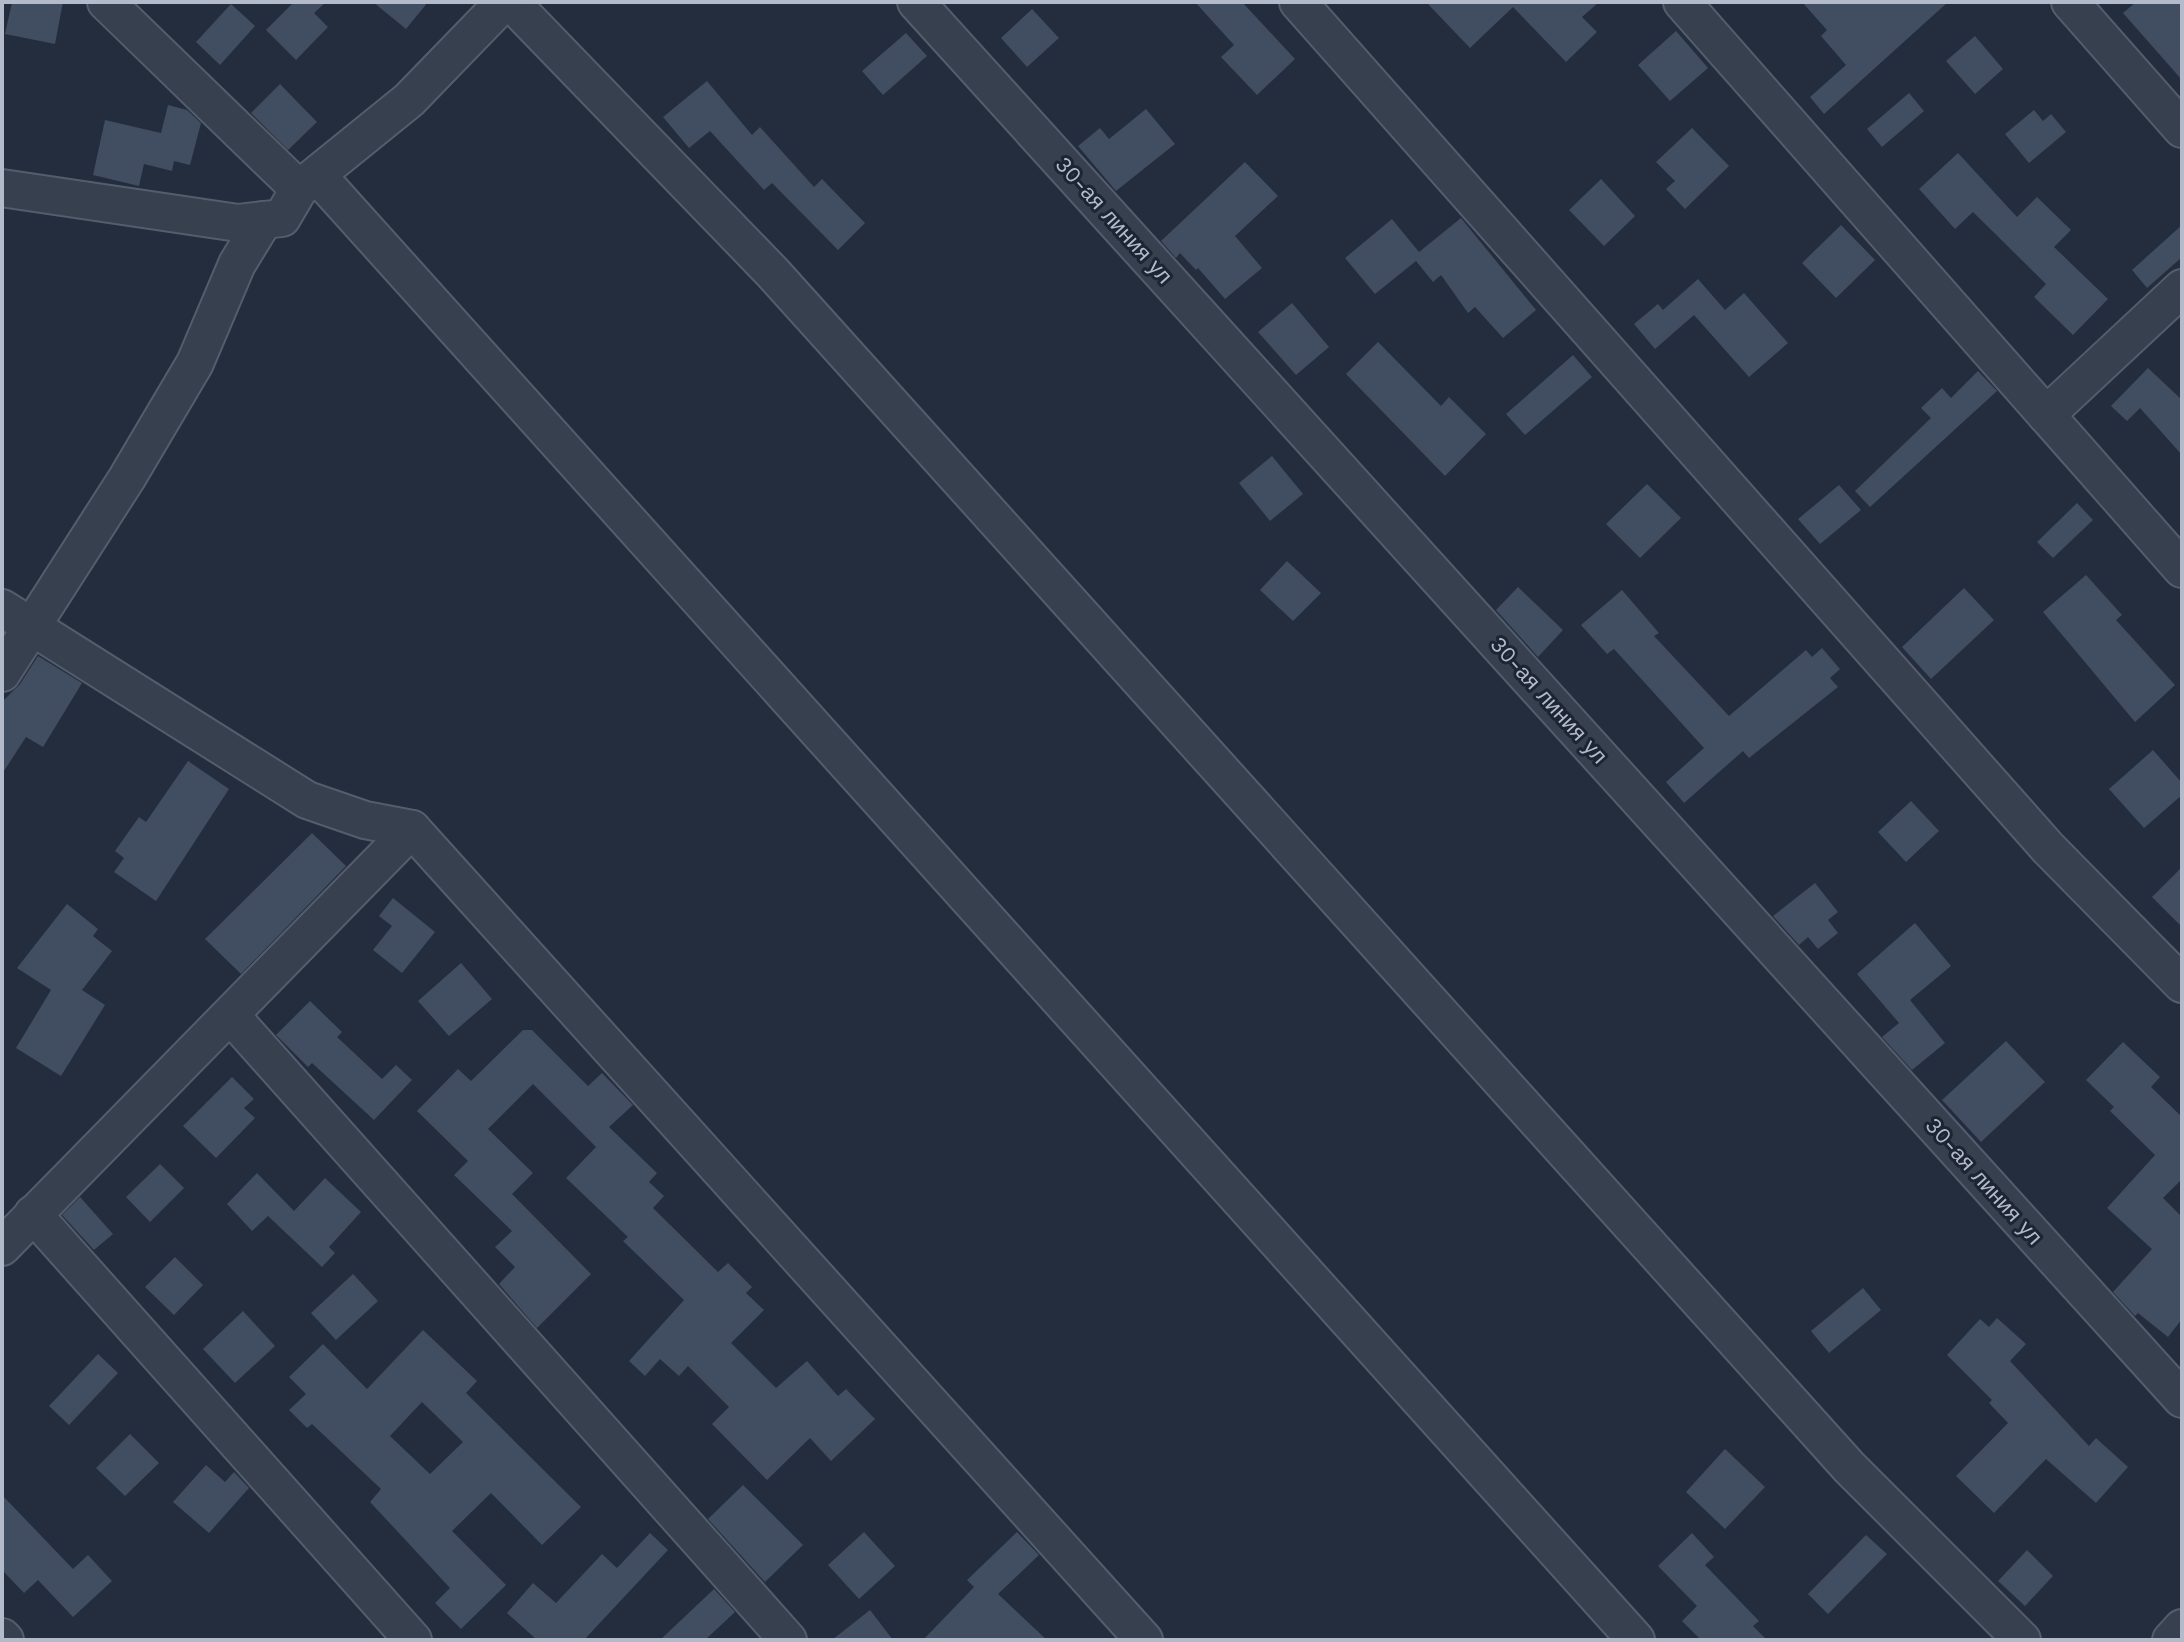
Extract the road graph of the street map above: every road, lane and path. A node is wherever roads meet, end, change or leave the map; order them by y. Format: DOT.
graph roads {
  1 [pos="106,2"];
  2 [pos="504,2"];
  3 [pos="511,2"];
  4 [pos="916,2"];
  5 [pos="1298,2"];
  6 [pos="1682,2"];
  7 [pos="2070,2"];
  8 [pos="2182,129"];
  9 [pos="308,182"];
  10 [pos="2,188"];
  11 [pos="264,220"];
  12 [pos="2182,288"];
  13 [pos="2046,415"];
  14 [pos="2182,569"];
  15 [pos="2,608"];
  16 [pos="34,627"];
  17 [pos="2,673"];
  18 [pos="412,829"];
  19 [pos="2182,984"];
  20 [pos="232,1017"];
  21 [pos="33,1214"];
  22 [pos="2,1247"];
  23 [pos="2182,1399"];
  24 [pos="2182,1628"];
  25 [pos="413,1640"];
  26 [pos="788,1640"];
  27 [pos="1144,1640"];
  28 [pos="1636,1640"];
  29 [pos="2022,1640"];
  30 [pos="2171,1640"];
  1 -- 9 [label="street"];
  2 -- 9 [label="street"];
  3 -- 29 [label="street"];
  4 -- 23 [label="street, 30-ая линия ул"];
  5 -- 19 [label="street"];
  6 -- 13 [label="street"];
  7 -- 8 [label="street"];
  9 -- 11 [label="street"];
  9 -- 28 [label="street"];
  10 -- 11 [label="street"];
  11 -- 16 [label="street"];
  12 -- 13 [label="street"];
  13 -- 14 [label="street"];
  15 -- 16 [label="street"];
  16 -- 17 [label="street"];
  16 -- 18 [label="street"];
  18 -- 20 [label="street"];
  18 -- 27 [label="street"];
  20 -- 21 [label="street"];
  20 -- 26 [label="street"];
  21 -- 22 [label="street"];
  21 -- 25 [label="street"];
  24 -- 30 [label="street"];
}
